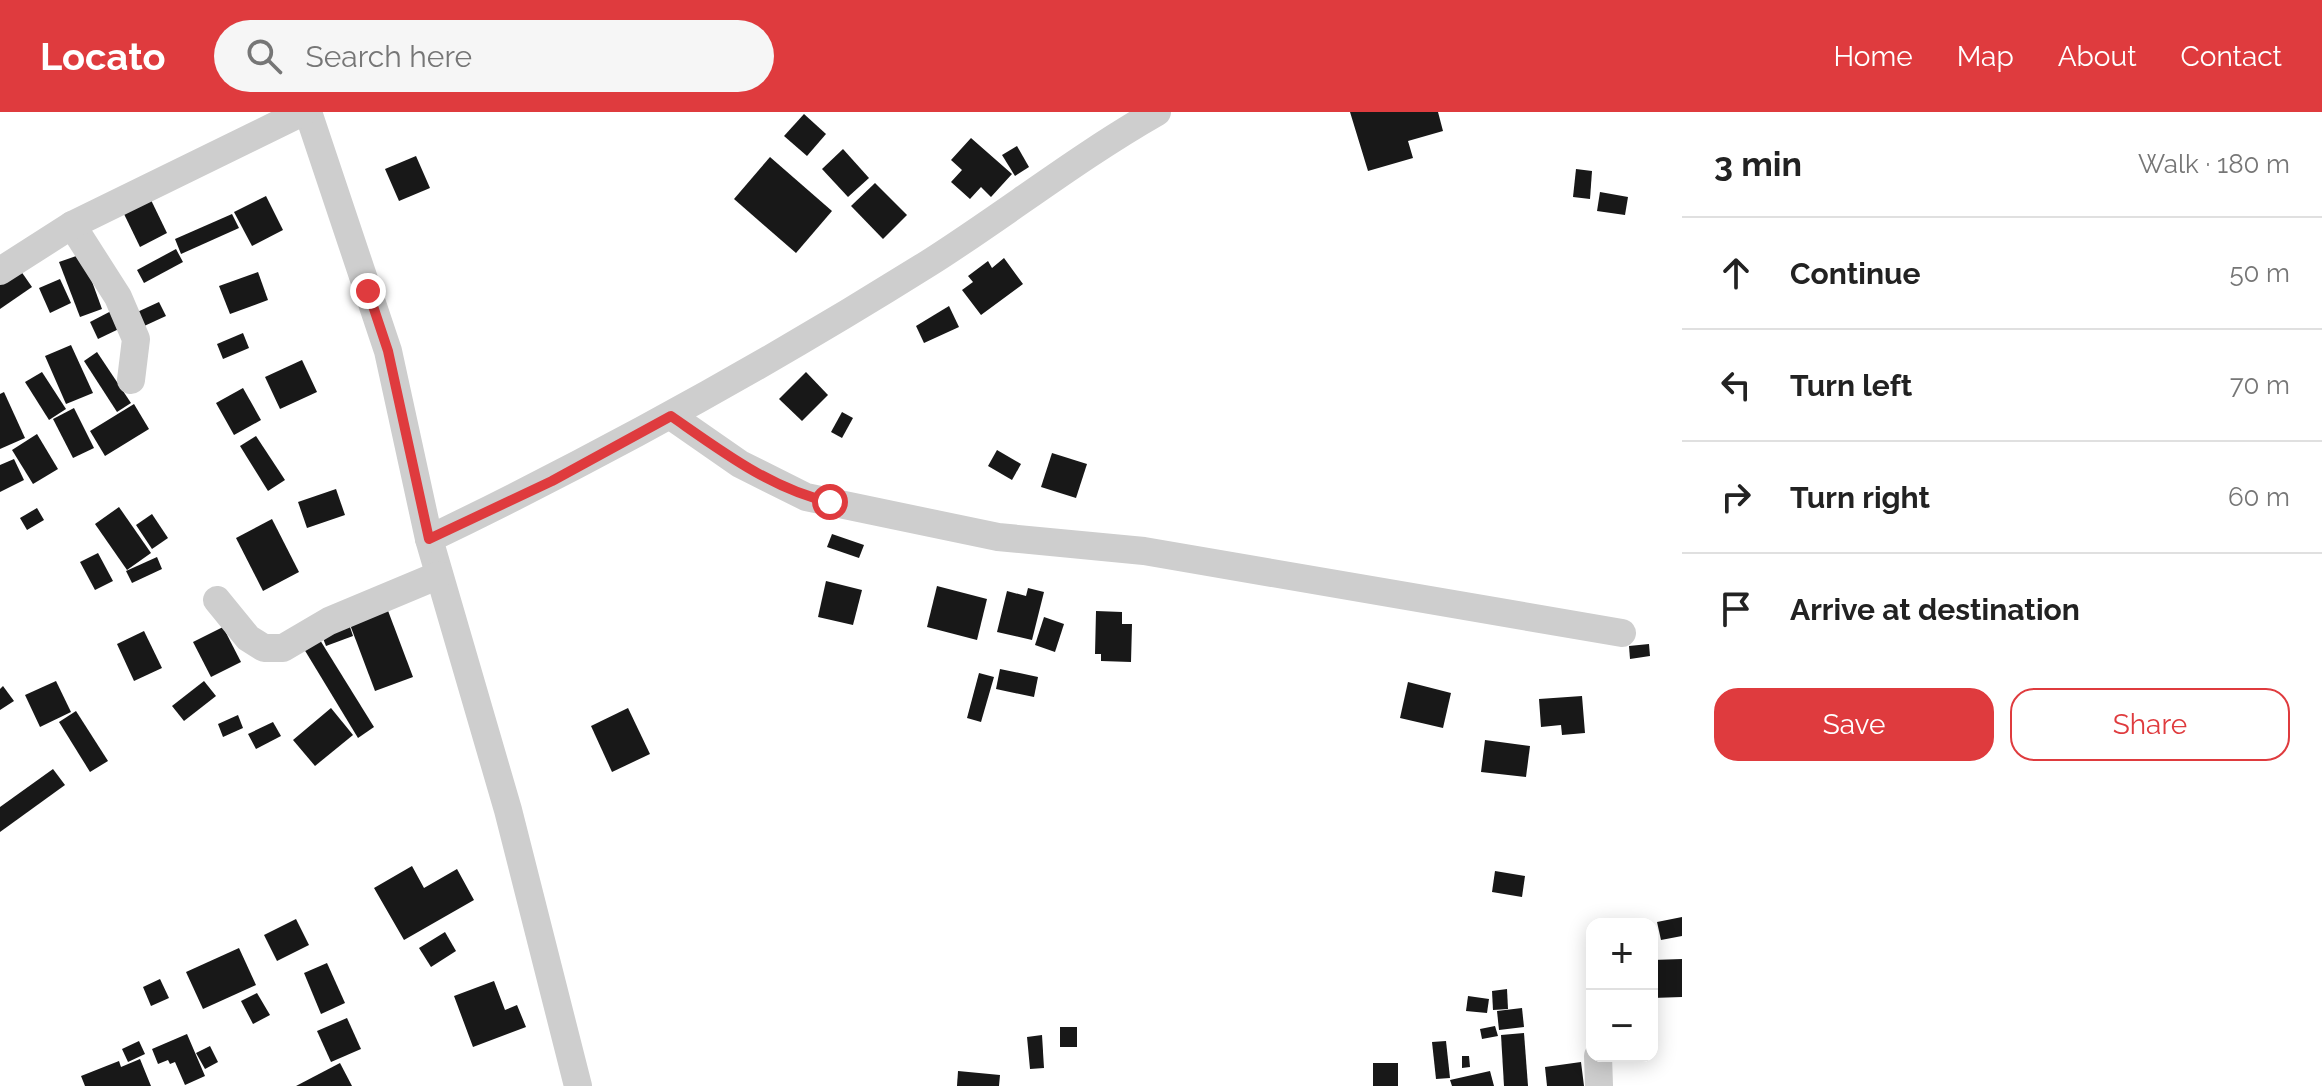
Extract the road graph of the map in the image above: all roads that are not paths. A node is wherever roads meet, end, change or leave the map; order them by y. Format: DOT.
graph roads {
  1 [pos="306,112"];
  2 [pos="1157,112"];
  3 [pos="72,225"];
  4 [pos="0,271"];
  5 [pos="131,380"];
  6 [pos="671,416"];
  7 [pos="429,539"];
  8 [pos="439,575"];
  9 [pos="217,600"];
  10 [pos="1622,633"];
  11 [pos="1598,1062"];
  12 [pos="578,1086"];
  13 [pos="1599,1086"];
  1 -- 3 [label="street"];
  1 -- 7 [label="street"];
  2 -- 6 [label="street"];
  3 -- 4 [label="street"];
  3 -- 5 [label="street"];
  6 -- 7 [label="street"];
  6 -- 10 [label="street"];
  7 -- 8 [label="street"];
  8 -- 9 [label="street"];
  8 -- 12 [label="street"];
  11 -- 13 [label="street"];
}
